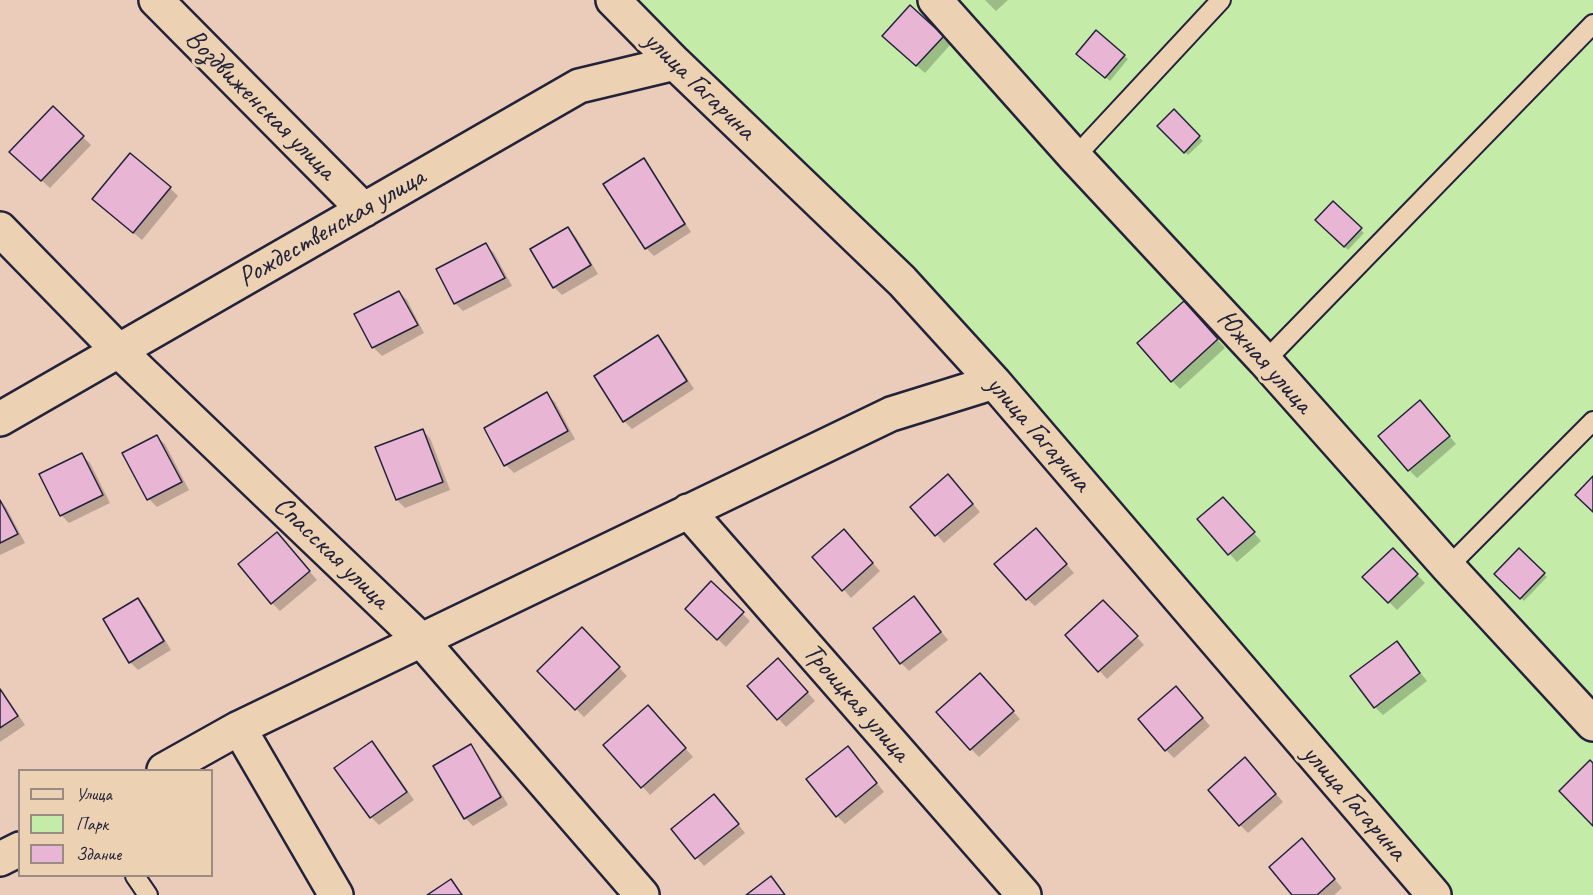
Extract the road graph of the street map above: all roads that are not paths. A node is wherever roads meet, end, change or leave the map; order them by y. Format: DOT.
graph roads {
  1 [pos="156,0"];
  2 [pos="613,0"];
  3 [pos="935,0"];
  4 [pos="1221,0"];
  5 [pos="1593,24"];
  6 [pos="675,63"];
  7 [pos="1075,157"];
  8 [pos="364,210"];
  9 [pos="0,229"];
  10 [pos="119,351"];
  11 [pos="1265,361"];
  12 [pos="994,382"];
  13 [pos="0,419"];
  14 [pos="1593,421"];
  15 [pos="688,511"];
  16 [pos="1448,567"];
  17 [pos="421,640"];
  18 [pos="1593,724"];
  19 [pos="239,728"];
  20 [pos="167,769"];
  21 [pos="18,850"];
  22 [pos="0,859"];
  23 [pos="136,877"];
  24 [pos="148,895"];
  25 [pos="336,895"];
  26 [pos="642,895"];
  27 [pos="1024,895"];
  28 [pos="1434,895"];
  1 -- 8 [label="street, Воздвиженская улица"];
  2 -- 6 [label="street, улица Гагарина"];
  3 -- 7 [label="street, Южная улица"];
  4 -- 7 [label="lane"];
  5 -- 11 [label="lane"];
  6 -- 8 [label="street, Рождественская улица"];
  6 -- 12 [label="street, улица Гагарина"];
  7 -- 11 [label="street, Южная улица"];
  8 -- 10 [label="street, Рождественская улица"];
  9 -- 10 [label="street, Спасская улица"];
  10 -- 13 [label="street, Рождественская улица"];
  10 -- 17 [label="street, Спасская улица"];
  11 -- 16 [label="street, Южная улица"];
  12 -- 15 [label="street"];
  12 -- 28 [label="street, улица Гагарина"];
  14 -- 16 [label="lane"];
  15 -- 17 [label="street"];
  15 -- 27 [label="street, Троицкая улица"];
  16 -- 18 [label="street, Южная улица"];
  17 -- 19 [label="street"];
  17 -- 26 [label="street, Спасская улица"];
  19 -- 20 [label="street"];
  19 -- 25 [label="street"];
  21 -- 22 [label="street"];
  23 -- 24 [label="lane"];
}
